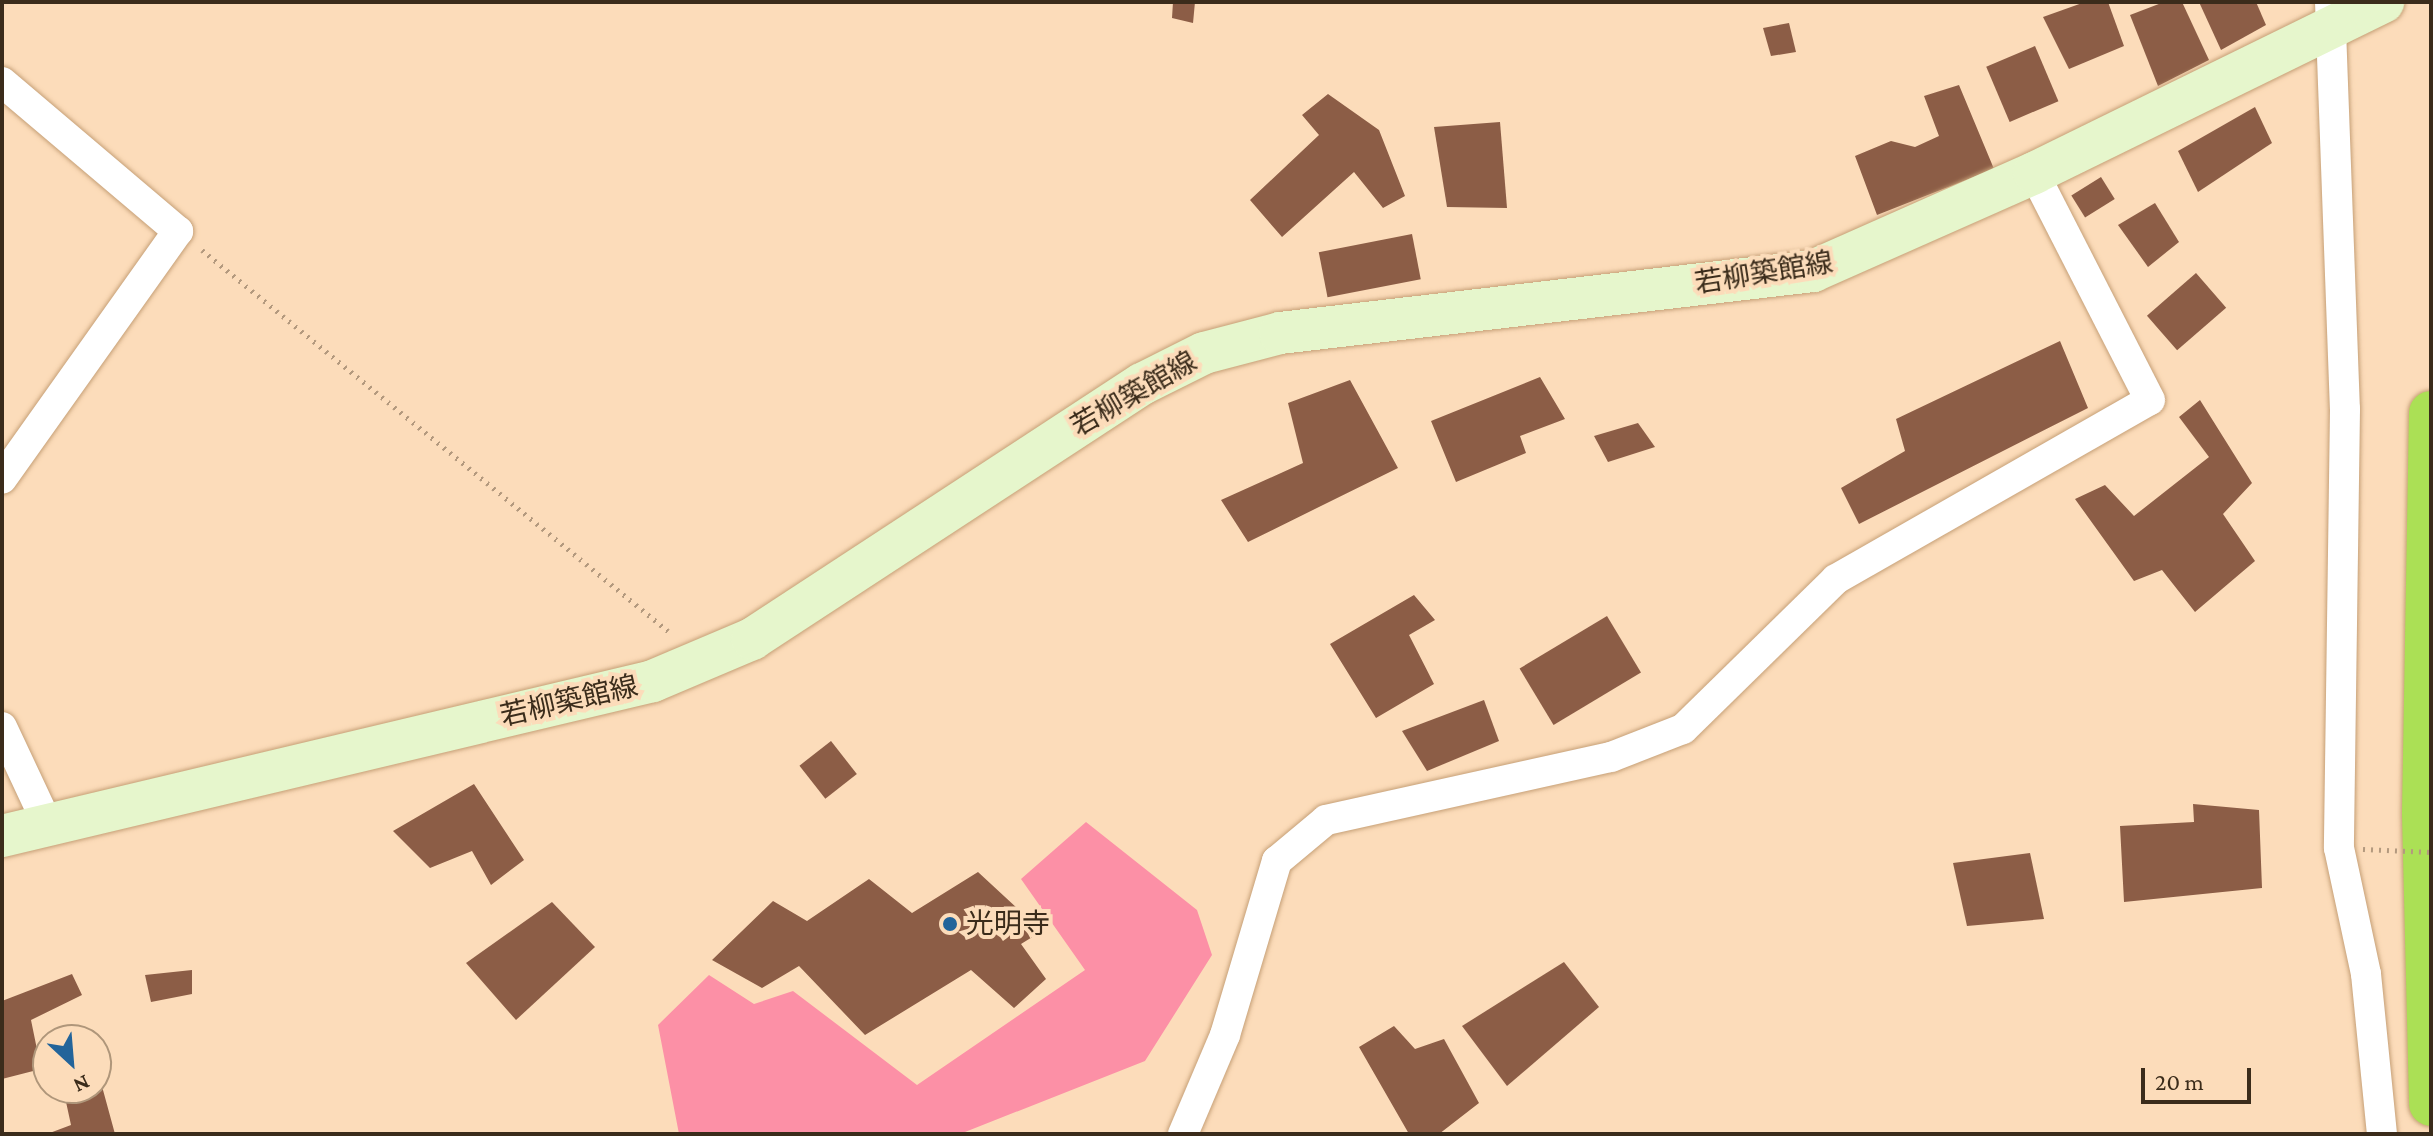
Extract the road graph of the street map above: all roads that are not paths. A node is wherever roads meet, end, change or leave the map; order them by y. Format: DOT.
graph roads {
  1 [pos="2348,12"];
  2 [pos="2,82"];
  3 [pos="2034,173"];
  4 [pos="2431,413"];
  5 [pos="2,479"];
  6 [pos="2,727"];
  7 [pos="48,825"];
  8 [pos="2,836"];
  9 [pos="2431,1104"];
  10 [pos="1183,1134"];
  11 [pos="2382,1134"];
  1 -- 3 [label="main road, 若柳築館線"];
  1 -- 11 [label="street"];
  2 -- 5 [label="street"];
  3 -- 7 [label="main road, 若柳築館線"];
  3 -- 10 [label="street"];
  4 -- 9 [label="highway"];
  6 -- 7 [label="street"];
  7 -- 8 [label="main road, 若柳築館線"];
}
